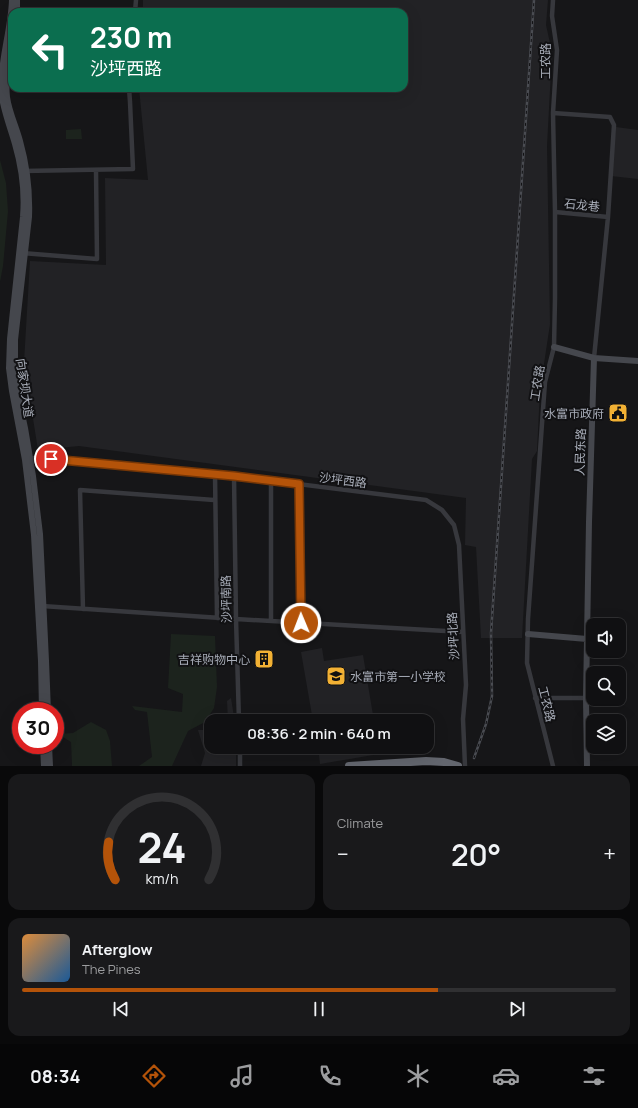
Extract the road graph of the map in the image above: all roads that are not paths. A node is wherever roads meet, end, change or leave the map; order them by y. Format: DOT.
graph roads {
  1 [pos="554,0"];
  2 [pos="8,54"];
  3 [pos="7,69"];
  4 [pos="129,92"];
  5 [pos="553,113"];
  6 [pos="96,170"];
  7 [pos="24,171"];
  8 [pos="555,212"];
  9 [pos="608,217"];
  10 [pos="22,253"];
  11 [pos="554,347"];
  12 [pos="594,358"];
  13 [pos="638,361"];
  14 [pos="27,458"];
  15 [pos="215,474"];
  16 [pos="234,476"];
  17 [pos="270,481"];
  18 [pos="299,484"];
  19 [pos="214,500"];
  20 [pos="442,510"];
  21 [pos="41,606"];
  22 [pos="83,609"];
  23 [pos="217,618"];
  24 [pos="588,618"];
  25 [pos="236,619"];
  26 [pos="270,621"];
  27 [pos="301,623"];
  28 [pos="463,632"];
  29 [pos="528,634"];
  30 [pos="586,639"];
  31 [pos="535,698"];
  32 [pos="586,698"];
  33 [pos="42,702"];
  34 [pos="47,702"];
  35 [pos="586,706"];
  36 [pos="239,714"];
  37 [pos="43,754"];
  38 [pos="49,754"];
  39 [pos="240,754"];
  40 [pos="44,766"];
  41 [pos="50,766"];
  42 [pos="240,766"];
  43 [pos="349,766"];
  44 [pos="458,766"];
  45 [pos="465,766"];
  46 [pos="553,766"];
  47 [pos="587,766"];
  1 -- 5 [label="street, 工农路"];
  2 -- 3 [label="main road, 向家坝大道"];
  3 -- 7 [label="main road, 向家坝大道"];
  4 -- 6 [label="street"];
  5 -- 8 [label="street, 工农路"];
  5 -- 9 [label="street, 人民东路"];
  6 -- 7 [label="street"];
  6 -- 10 [label="street"];
  7 -- 10 [label="main road, 向家坝大道"];
  8 -- 9 [label="street, 石龙巷"];
  8 -- 11 [label="street, 工农路"];
  9 -- 12 [label="street, 人民东路"];
  10 -- 14 [label="main road, 向家坝大道"];
  11 -- 12 [label="main road"];
  11 -- 29 [label="street, 工农路"];
  12 -- 13 [label="main road"];
  12 -- 24 [label="main road, 人民东路"];
  14 -- 15 [label="street, 沙坪西路"];
  14 -- 21 [label="main road, 向家坝大道"];
  15 -- 16 [label="street, 沙坪西路"];
  15 -- 23 [label="street"];
  16 -- 17 [label="street, 沙坪西路"];
  16 -- 25 [label="street, 沙坪南路"];
  17 -- 18 [label="street, 沙坪西路"];
  17 -- 26 [label="street"];
  18 -- 20 [label="street, 沙坪西路"];
  18 -- 27 [label="street"];
  19 -- 22 [label="street"];
  20 -- 28 [label="street, 沙坪北路"];
  21 -- 22 [label="street"];
  21 -- 33 [label="main road, 向家坝大道"];
  21 -- 34 [label="main road, 向家坝大道"];
  22 -- 23 [label="street"];
  23 -- 25 [label="street"];
  25 -- 26 [label="street"];
  25 -- 36 [label="street, 沙坪南路"];
  26 -- 27 [label="street"];
  27 -- 28 [label="street"];
  28 -- 45 [label="street, 沙坪北路"];
  29 -- 30 [label="main road"];
  29 -- 31 [label="street, 工农路"];
  31 -- 32 [label="street"];
  31 -- 46 [label="street, 工农路"];
  35 -- 47 [label="main road, 人民东路"];
  37 -- 40 [label="main road"];
  38 -- 41 [label="main road"];
  39 -- 42 [label="street"];
  43 -- 44 [label="highway"];
}
